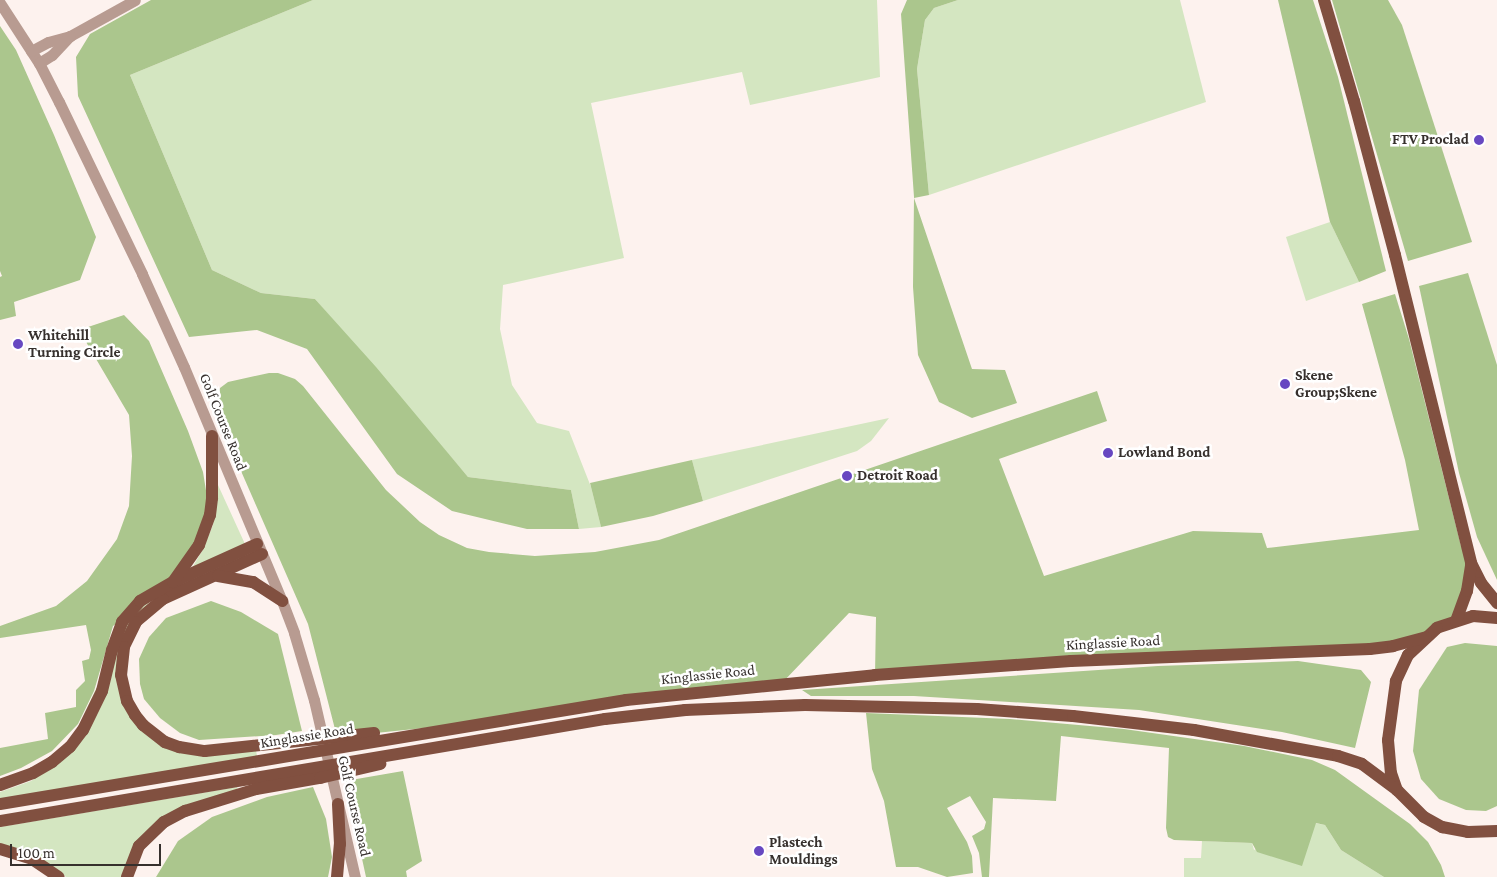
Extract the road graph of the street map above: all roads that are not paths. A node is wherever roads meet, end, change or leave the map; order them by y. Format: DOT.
graph roads {
  1 [pos="135,0"];
  2 [pos="1324,0"];
  3 [pos="0,3"];
  4 [pos="70,36"];
  5 [pos="31,51"];
  6 [pos="38,63"];
  7 [pos="212,436"];
  8 [pos="260,549"];
  9 [pos="1471,563"];
  10 [pos="217,576"];
  11 [pos="173,582"];
  12 [pos="282,601"];
  13 [pos="1497,603"];
  14 [pos="1497,618"];
  15 [pos="1456,620"];
  16 [pos="1426,637"];
  17 [pos="492,721"];
  18 [pos="484,738"];
  19 [pos="0,785"];
  20 [pos="1397,790"];
  21 [pos="0,804"];
  22 [pos="338,804"];
  23 [pos="0,821"];
  24 [pos="1497,831"];
  25 [pos="0,849"];
  26 [pos="59,877"];
  27 [pos="127,877"];
  28 [pos="337,877"];
  29 [pos="355,877"];
  1 -- 4 [label="street"];
  2 -- 9 [label="main road"];
  3 -- 5 [label="street, Golf Course Road"];
  4 -- 5 [label="street"];
  4 -- 6 [label="street"];
  5 -- 6 [label="street, Golf Course Road"];
  6 -- 7 [label="street, Golf Course Road"];
  7 -- 8 [label="street, Golf Course Road"];
  7 -- 11 [label="main road"];
  8 -- 10 [label="main road"];
  8 -- 11 [label="main road"];
  8 -- 12 [label="street, Golf Course Road"];
  9 -- 13 [label="main road"];
  9 -- 15 [label="main road"];
  10 -- 12 [label="main road"];
  10 -- 17 [label="main road"];
  11 -- 19 [label="main road"];
  12 -- 22 [label="street, Golf Course Road"];
  14 -- 15 [label="main road"];
  15 -- 16 [label="main road"];
  16 -- 17 [label="main road, Kinglassie Road"];
  16 -- 20 [label="main road"];
  17 -- 21 [label="main road, Kinglassie Road"];
  18 -- 20 [label="main road"];
  18 -- 23 [label="main road"];
  18 -- 27 [label="main road"];
  20 -- 24 [label="main road"];
  22 -- 28 [label="main road"];
  22 -- 29 [label="street, Golf Course Road"];
  25 -- 26 [label="main road"];
}
